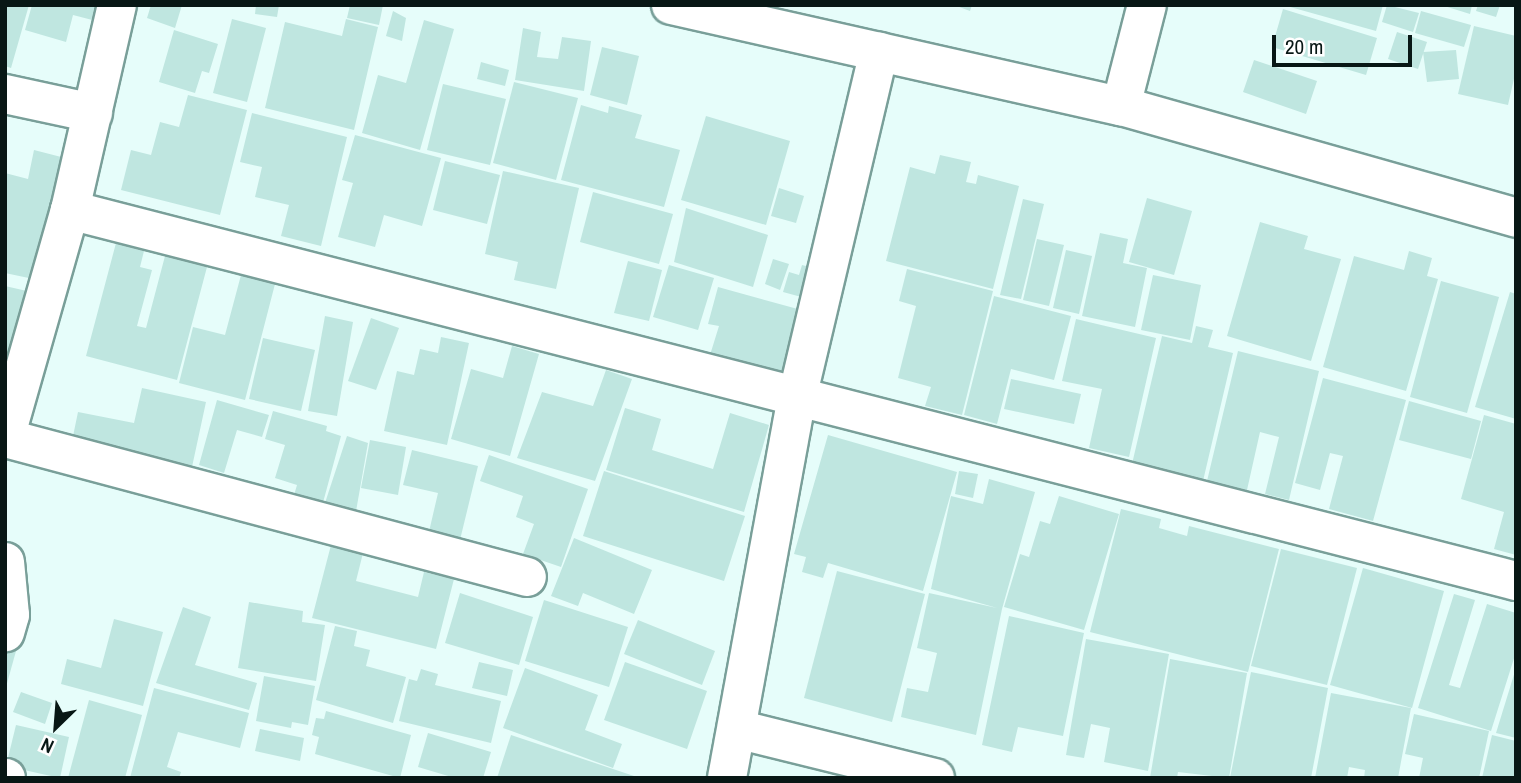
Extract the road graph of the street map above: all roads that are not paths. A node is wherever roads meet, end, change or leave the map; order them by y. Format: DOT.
graph roads {
  1 [pos="117,5"];
  2 [pos="671,5"];
  3 [pos="1147,5"];
  4 [pos="733,13"];
  5 [pos="879,52"];
  6 [pos="5,94"];
  7 [pos="1121,106"];
  8 [pos="93,113"];
  9 [pos="70,210"];
  10 [pos="1516,218"];
  11 [pos="797,398"];
  12 [pos="5,438"];
  13 [pos="5,562"];
  14 [pos="527,577"];
  15 [pos="1516,582"];
  16 [pos="5,632"];
  17 [pos="737,729"];
  18 [pos="727,778"];
  19 [pos="935,778"];
  1 -- 8 [label="street"];
  2 -- 4 [label="street"];
  3 -- 7 [label="street"];
  4 -- 5 [label="street"];
  5 -- 7 [label="street"];
  5 -- 11 [label="street"];
  6 -- 8 [label="street"];
  7 -- 10 [label="street"];
  8 -- 9 [label="street"];
  9 -- 11 [label="street"];
  9 -- 12 [label="street"];
  11 -- 15 [label="street"];
  11 -- 17 [label="street"];
  12 -- 14 [label="street"];
  13 -- 16 [label="street"];
  17 -- 18 [label="street"];
  17 -- 19 [label="street"];
}
